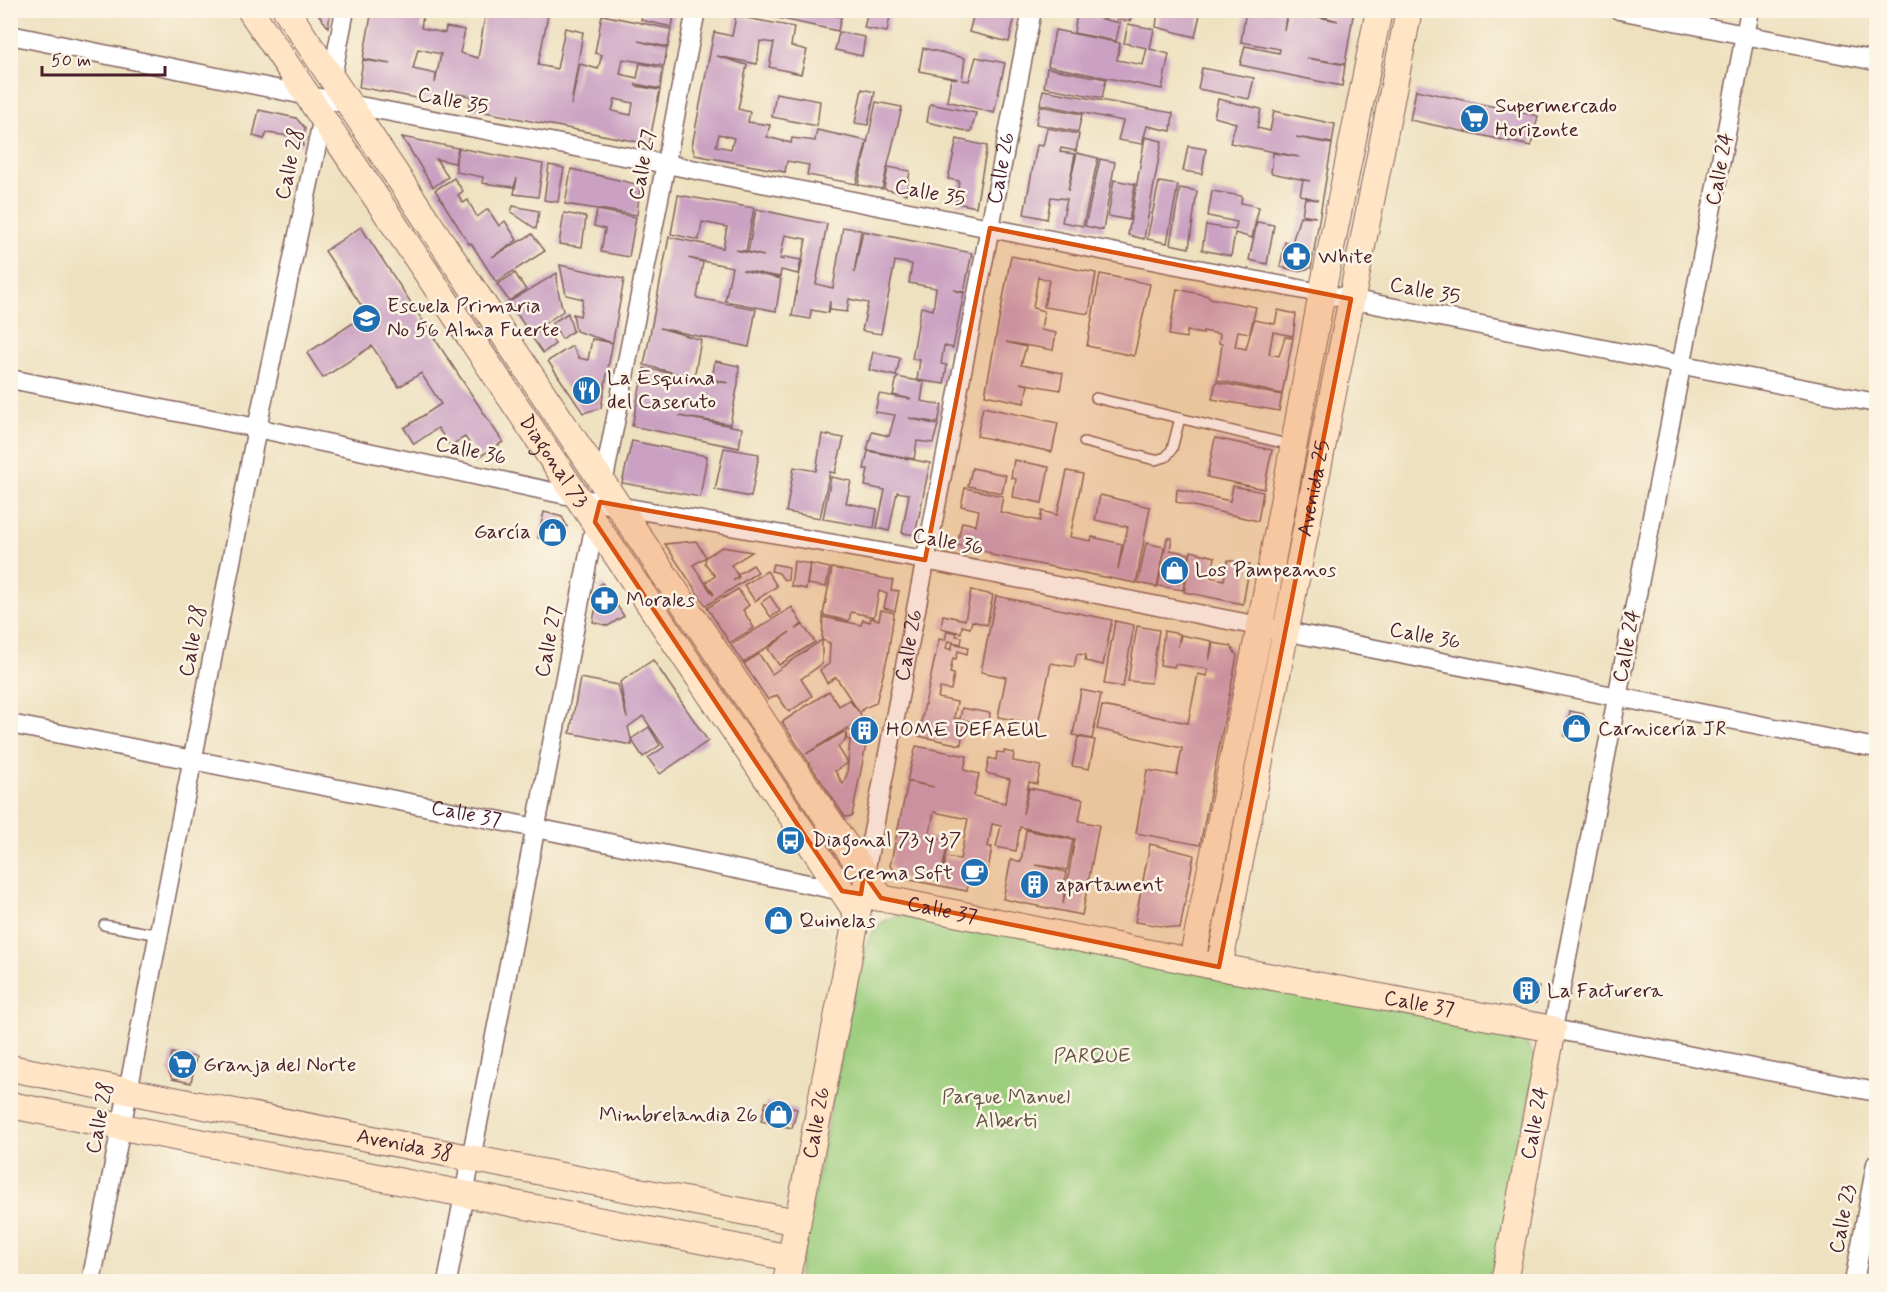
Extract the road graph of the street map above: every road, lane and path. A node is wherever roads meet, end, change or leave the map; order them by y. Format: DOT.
graph roads {
  1 [pos="250,10"];
  2 [pos="286,10"];
  3 [pos="345,10"];
  4 [pos="696,10"];
  5 [pos="1032,10"];
  6 [pos="1379,10"];
  7 [pos="1409,10"];
  8 [pos="1619,10"];
  9 [pos="1750,10"];
  10 [pos="10,35"];
  11 [pos="1746,35"];
  12 [pos="1876,61"];
  13 [pos="327,99"];
  14 [pos="666,164"];
  15 [pos="990,228"];
  16 [pos="1322,293"];
  17 [pos="1351,299"];
  18 [pos="1682,364"];
  19 [pos="10,379"];
  20 [pos="1096,398"];
  21 [pos="1876,403"];
  22 [pos="1180,418"];
  23 [pos="257,428"];
  24 [pos="1084,442"];
  25 [pos="1294,445"];
  26 [pos="598,502"];
  27 [pos="925,560"];
  28 [pos="1260,626"];
  29 [pos="1287,631"];
  30 [pos="1617,697"];
  31 [pos="10,724"];
  32 [pos="1876,748"];
  33 [pos="193,760"];
  34 [pos="536,828"];
  35 [pos="861,894"];
  36 [pos="104,925"];
  37 [pos="159,935"];
  38 [pos="1192,961"];
  39 [pos="1219,966"];
  40 [pos="1553,1029"];
  41 [pos="10,1068"];
  42 [pos="128,1091"];
  43 [pos="1876,1092"];
  44 [pos="10,1105"];
  45 [pos="121,1127"];
  46 [pos="471,1158"];
  47 [pos="1876,1164"];
  48 [pos="464,1194"];
  49 [pos="797,1222"];
  50 [pos="788,1270"];
  51 [pos="91,1281"];
  52 [pos="447,1281"];
  53 [pos="1504,1281"];
  54 [pos="1854,1281"];
  1 -- 13 [label="main road, Diagonal 73"];
  2 -- 13 [label="main road, Diagonal 73"];
  3 -- 13 [label="street, Calle 28"];
  4 -- 14 [label="street, Calle 27"];
  5 -- 15 [label="street, Calle 26"];
  6 -- 16 [label="main road, Avenida 25"];
  7 -- 17 [label="main road, Avenida 25"];
  8 -- 11 [label="street"];
  9 -- 11 [label="street, Calle 24"];
  10 -- 13 [label="street, Calle 35"];
  11 -- 12 [label="street"];
  11 -- 18 [label="street, Calle 24"];
  13 -- 14 [label="street, Calle 35"];
  13 -- 23 [label="street, Calle 28"];
  13 -- 26 [label="main road, Diagonal 73"];
  14 -- 15 [label="street, Calle 35"];
  14 -- 26 [label="street, Calle 27"];
  15 -- 16 [label="street, Calle 35"];
  15 -- 27 [label="street, Calle 26"];
  16 -- 17 [label="street, Calle 35"];
  16 -- 25 [label="main road, Avenida 25"];
  17 -- 18 [label="street, Calle 35"];
  17 -- 29 [label="main road, Avenida 25"];
  18 -- 21 [label="street, Calle 35"];
  18 -- 30 [label="street, Calle 24"];
  19 -- 23 [label="street, Calle 36"];
  20 -- 22 [label="lane"];
  22 -- 24 [label="lane"];
  22 -- 25 [label="lane"];
  23 -- 26 [label="street, Calle 36"];
  23 -- 33 [label="street, Calle 28"];
  25 -- 28 [label="main road, Avenida 25"];
  26 -- 27 [label="street, Calle 36"];
  26 -- 34 [label="street, Calle 27"];
  26 -- 35 [label="main road, Diagonal 73"];
  27 -- 28 [label="street, Calle 36"];
  27 -- 35 [label="street, Calle 26"];
  28 -- 29 [label="street, Calle 36"];
  28 -- 38 [label="main road, Avenida 25"];
  29 -- 30 [label="street, Calle 36"];
  29 -- 39 [label="main road, Avenida 25"];
  30 -- 32 [label="street, Calle 36"];
  30 -- 40 [label="street, Calle 24"];
  31 -- 33 [label="street, Calle 37"];
  33 -- 34 [label="street, Calle 37"];
  33 -- 37 [label="street, Calle 28"];
  34 -- 35 [label="street, Calle 37"];
  34 -- 46 [label="street, Calle 27"];
  35 -- 38 [label="main road, Calle 37"];
  35 -- 49 [label="main road, Calle 26"];
  36 -- 37 [label="lane"];
  37 -- 42 [label="street, Calle 28"];
  38 -- 39 [label="main road, Calle 37"];
  39 -- 40 [label="main road, Calle 37"];
  40 -- 43 [label="street, Calle 37"];
  40 -- 53 [label="main road, Calle 24"];
  41 -- 42 [label="main road, Avenida 38"];
  42 -- 45 [label="street, Calle 28"];
  42 -- 46 [label="main road, Avenida 38"];
  44 -- 45 [label="main road, Avenida 38"];
  45 -- 48 [label="main road, Avenida 38"];
  45 -- 51 [label="street, Calle 28"];
  46 -- 48 [label="street, Calle 27"];
  46 -- 49 [label="main road, Avenida 38"];
  47 -- 54 [label="street, Calle 23"];
  48 -- 50 [label="main road, Avenida 38"];
  48 -- 52 [label="street, Calle 27"];
  49 -- 50 [label="main road, Calle 26"];
}
